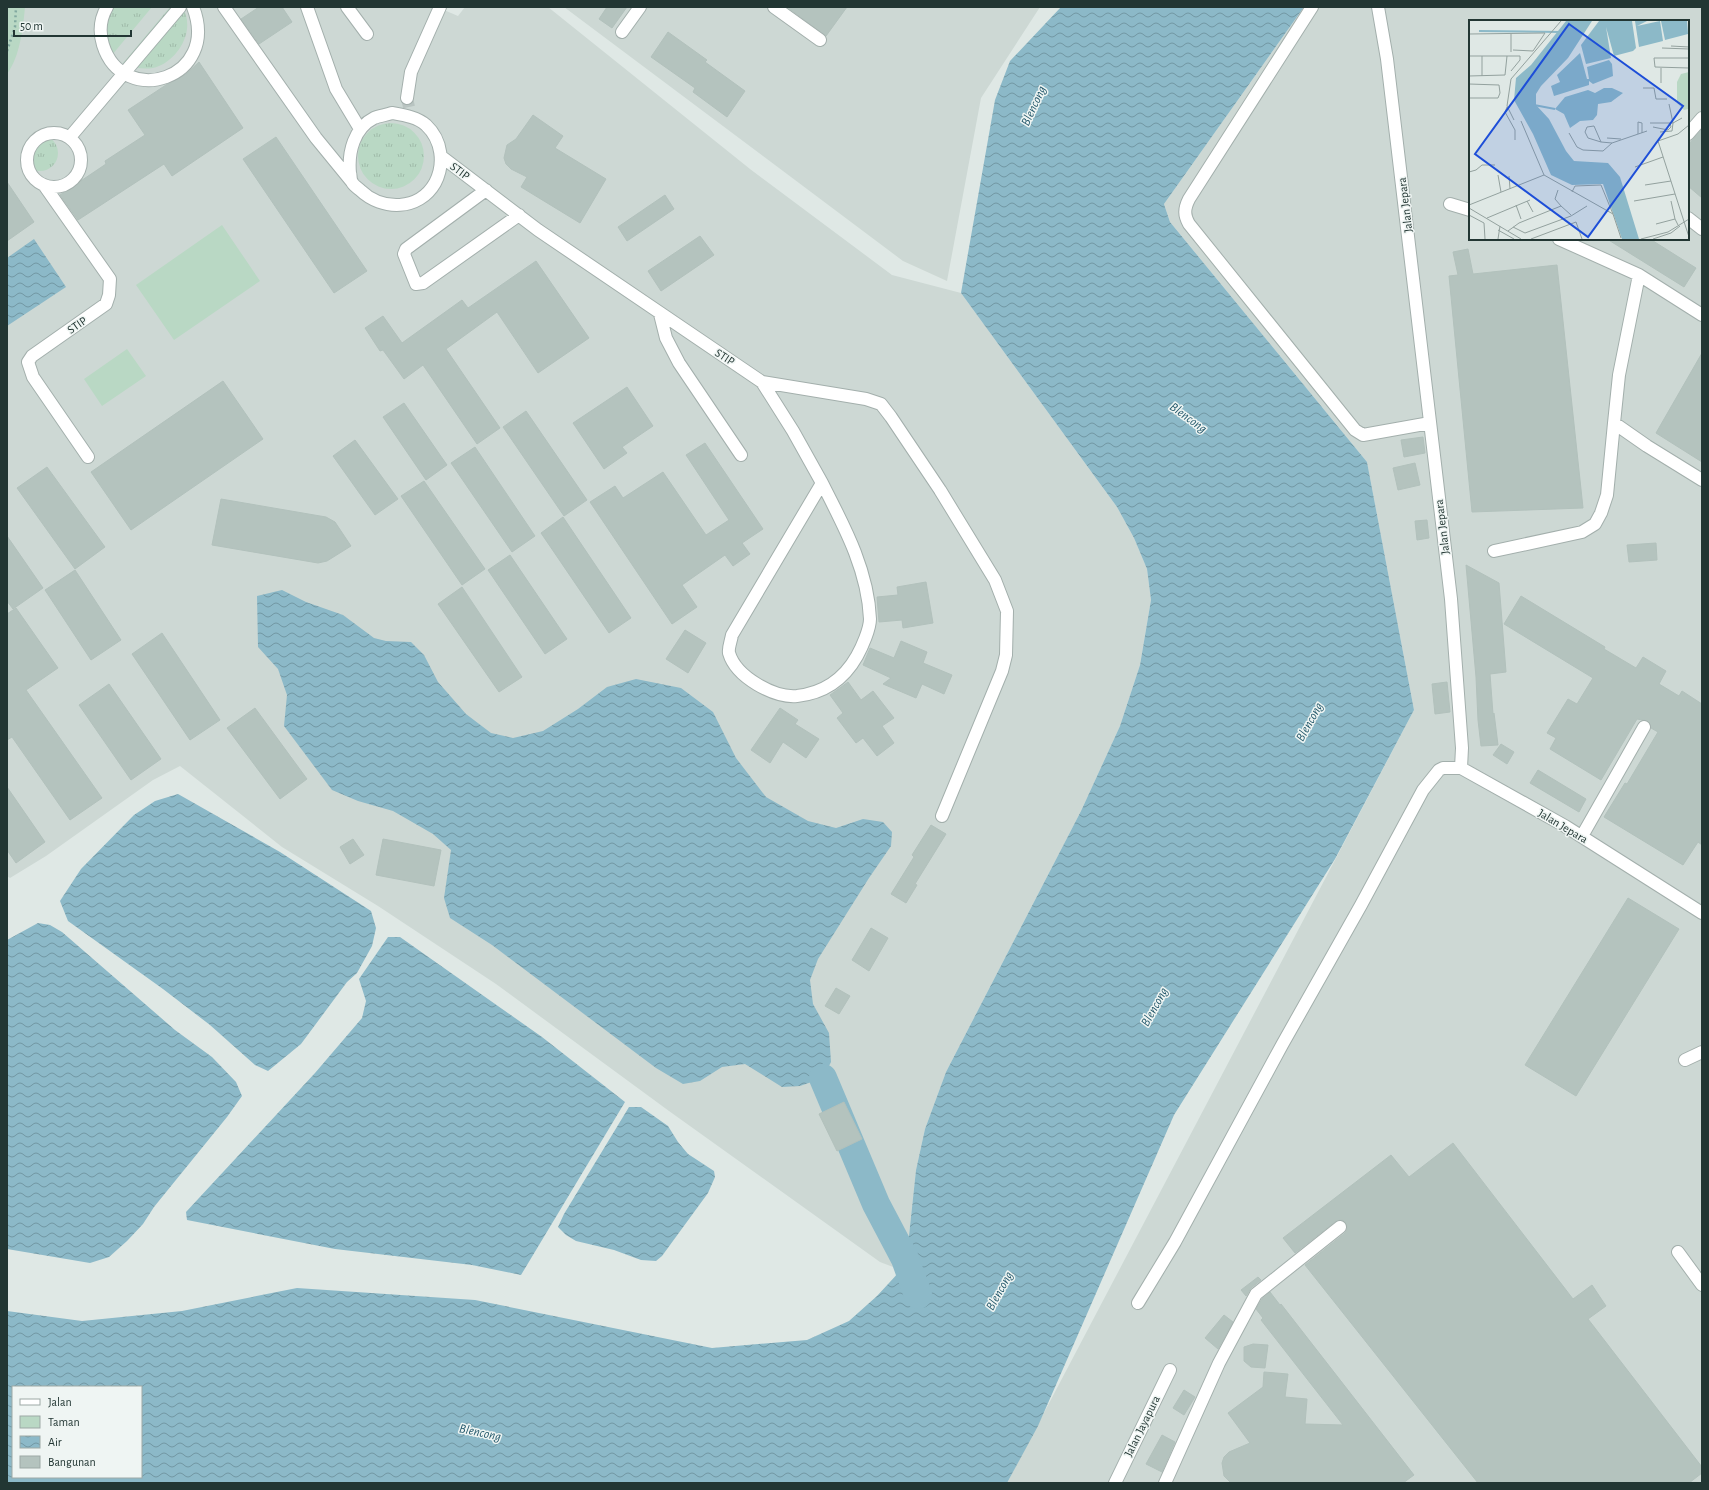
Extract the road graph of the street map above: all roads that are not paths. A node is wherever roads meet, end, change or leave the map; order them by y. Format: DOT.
graph roads {
  1 [pos="106,7"];
  2 [pos="180,7"];
  3 [pos="193,7"];
  4 [pos="307,7"];
  5 [pos="347,7"];
  6 [pos="440,7"];
  7 [pos="640,7"];
  8 [pos="774,7"];
  9 [pos="1312,7"];
  10 [pos="1378,7"];
  11 [pos="225,8"];
  12 [pos="622,32"];
  13 [pos="367,34"];
  14 [pos="820,40"];
  15 [pos="125,73"];
  16 [pos="408,107"];
  17 [pos="1702,118"];
  18 [pos="360,130"];
  19 [pos="1689,133"];
  20 [pos="70,137"];
  21 [pos="442,156"];
  22 [pos="352,182"];
  23 [pos="44,185"];
  24 [pos="486,190"];
  25 [pos="1450,204"];
  26 [pos="1469,210"];
  27 [pos="519,215"];
  28 [pos="1689,219"];
  29 [pos="1702,229"];
  30 [pos="1561,240"];
  31 [pos="1639,275"];
  32 [pos="660,314"];
  33 [pos="1702,315"];
  34 [pos="762,382"];
  35 [pos="1430,423"];
  36 [pos="1614,423"];
  37 [pos="741,455"];
  38 [pos="88,457"];
  39 [pos="1702,480"];
  40 [pos="822,483"];
  41 [pos="1494,551"];
  42 [pos="1644,727"];
  43 [pos="1461,768"];
  44 [pos="942,816"];
  45 [pos="1582,836"];
  46 [pos="1702,913"];
  47 [pos="1702,1052"];
  48 [pos="1685,1060"];
  49 [pos="1340,1227"];
  50 [pos="1678,1252"];
  51 [pos="1702,1285"];
  52 [pos="1138,1303"];
  53 [pos="1170,1370"];
  54 [pos="1114,1483"];
  55 [pos="1165,1483"];
  1 -- 15 [label="lane"];
  2 -- 15 [label="lane"];
  3 -- 15 [label="lane"];
  4 -- 18 [label="lane"];
  5 -- 13 [label="lane"];
  6 -- 16 [label="lane"];
  7 -- 12 [label="lane"];
  8 -- 14 [label="lane"];
  9 -- 35 [label="lane"];
  10 -- 35 [label="lane, Jalan Jepara"];
  11 -- 22 [label="lane"];
  15 -- 20 [label="lane"];
  16 -- 18 [label="lane"];
  16 -- 21 [label="lane"];
  17 -- 19 [label="lane"];
  18 -- 22 [label="lane"];
  20 -- 23 [label="lane"];
  20 -- 23 [label="lane, STIP"];
  21 -- 22 [label="lane"];
  21 -- 24 [label="lane, STIP"];
  23 -- 38 [label="lane, STIP"];
  24 -- 27 [label="lane, STIP"];
  24 -- 27 [label="lane"];
  25 -- 26 [label="lane"];
  27 -- 32 [label="lane, STIP"];
  28 -- 29 [label="lane"];
  30 -- 31 [label="lane"];
  31 -- 33 [label="lane"];
  31 -- 36 [label="lane"];
  32 -- 34 [label="lane, STIP"];
  32 -- 37 [label="lane"];
  34 -- 40 [label="lane, STIP"];
  34 -- 44 [label="lane"];
  35 -- 43 [label="lane, Jalan Jepara"];
  36 -- 39 [label="lane"];
  36 -- 41 [label="lane"];
  40 -- 40 [label="lane, STIP"];
  42 -- 45 [label="lane"];
  43 -- 45 [label="lane, Jalan Jepara"];
  43 -- 52 [label="lane"];
  45 -- 46 [label="lane, Jalan Jepara"];
  47 -- 48 [label="lane"];
  49 -- 55 [label="lane"];
  50 -- 51 [label="lane"];
  53 -- 54 [label="lane, Jalan Jayapura"];
}
